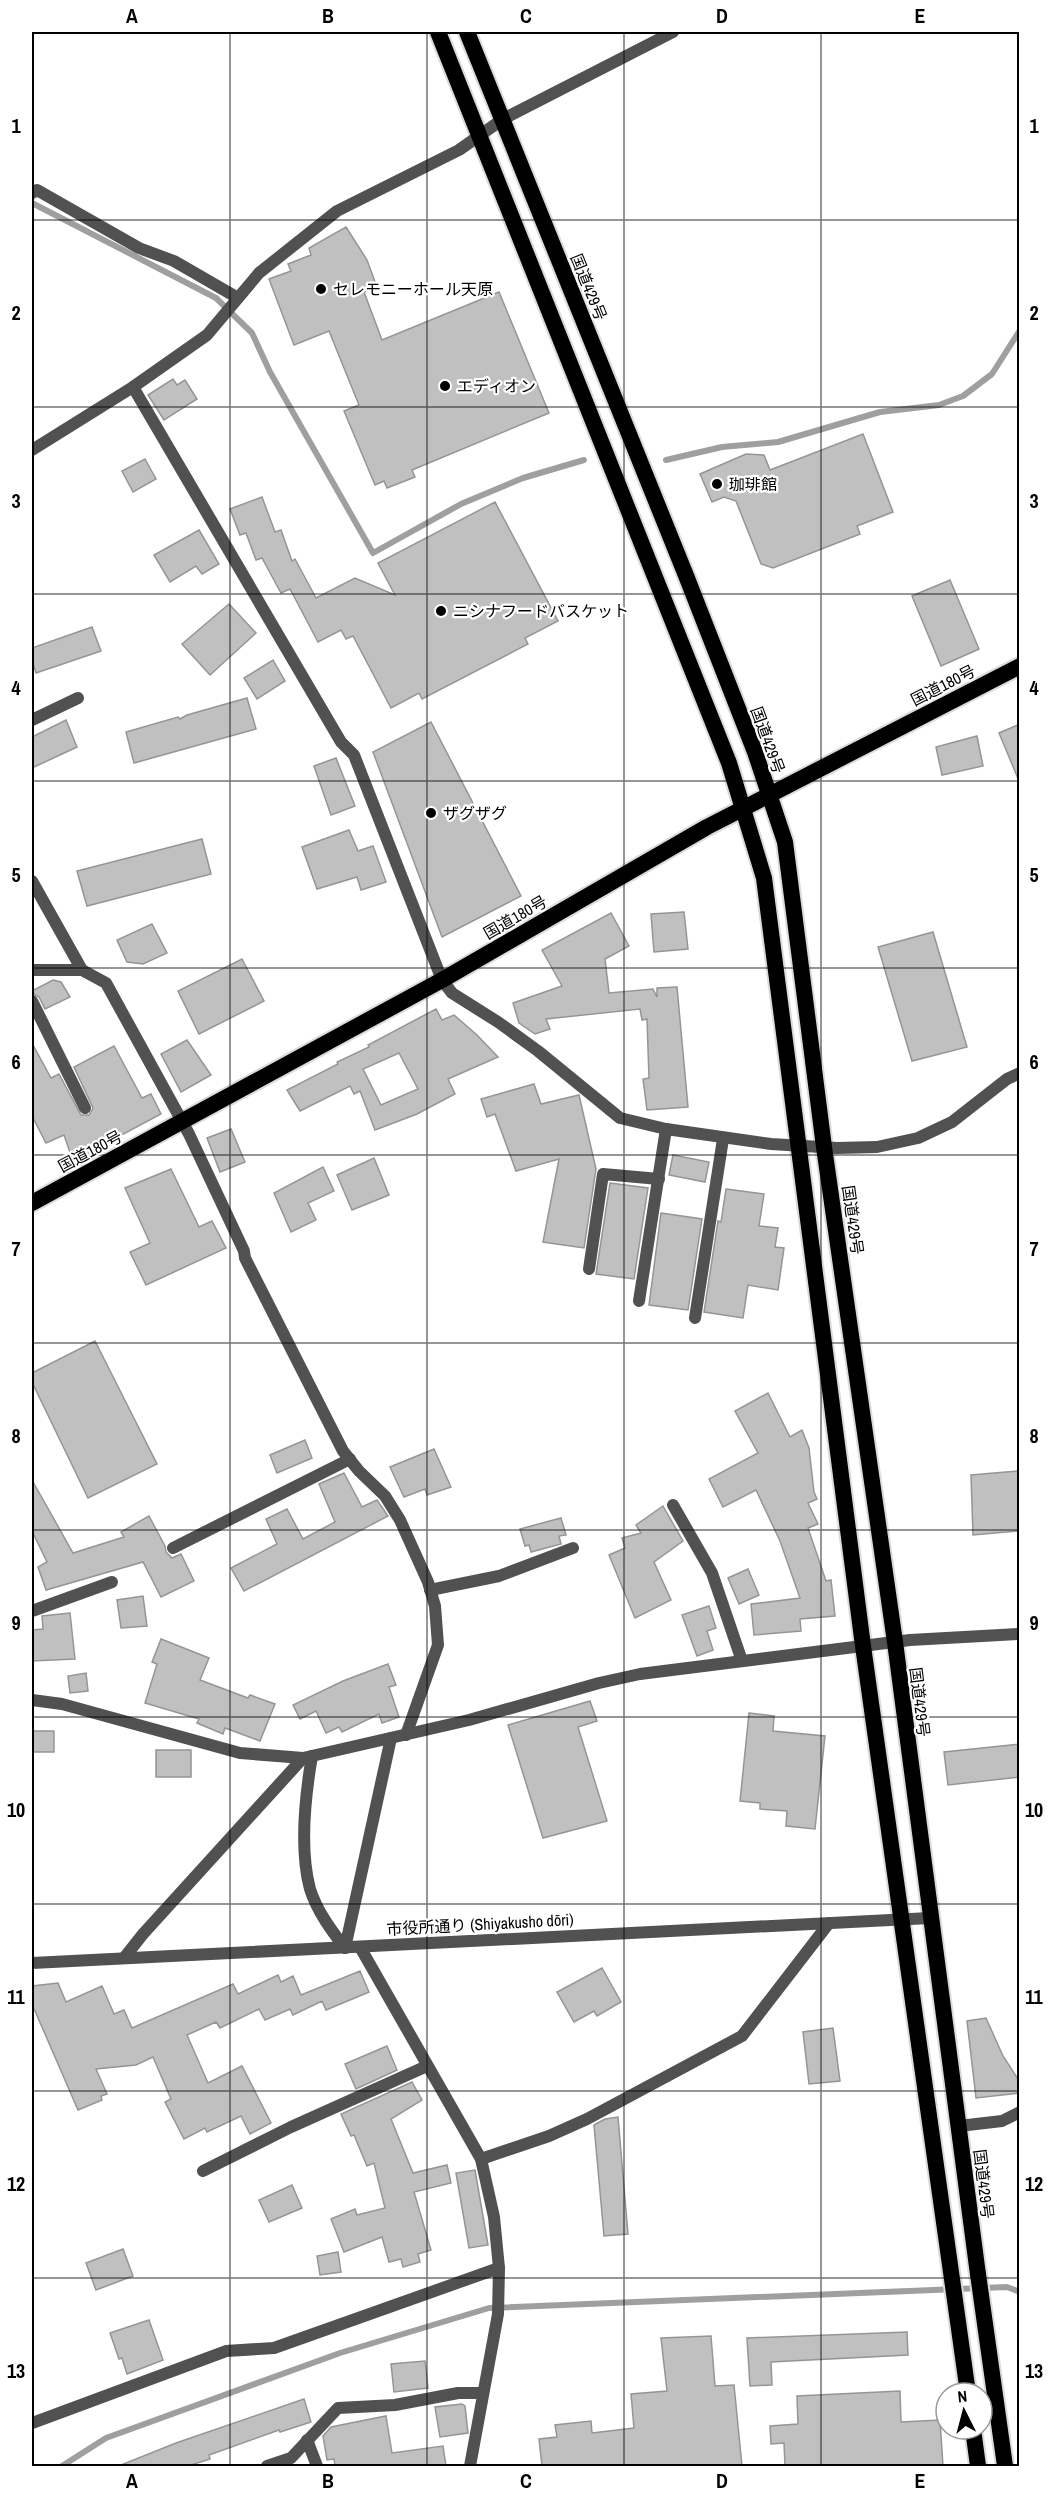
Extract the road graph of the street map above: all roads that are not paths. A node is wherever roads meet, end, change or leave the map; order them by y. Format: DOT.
graph roads {
  1 [pos="438,32"];
  2 [pos="467,32"];
  3 [pos="672,32"];
  4 [pos="503,119"];
  5 [pos="480,134"];
  6 [pos="32,193"];
  7 [pos="232,305"];
  8 [pos="133,387"];
  9 [pos="32,450"];
  10 [pos="1020,666"];
  11 [pos="78,698"];
  12 [pos="32,720"];
  13 [pos="769,795"];
  14 [pos="743,809"];
  15 [pos="32,880"];
  16 [pos="32,970"];
  17 [pos="82,970"];
  18 [pos="442,980"];
  19 [pos="32,1001"];
  20 [pos="1020,1073"];
  21 [pos="85,1108"];
  22 [pos="183,1121"];
  23 [pos="666,1129"];
  24 [pos="723,1138"];
  25 [pos="797,1146"];
  26 [pos="824,1147"];
  27 [pos="659,1179"];
  28 [pos="32,1203"];
  29 [pos="589,1269"];
  30 [pos="639,1301"];
  31 [pos="695,1318"];
  32 [pos="350,1460"];
  33 [pos="673,1505"];
  34 [pos="173,1548"];
  35 [pos="573,1548"];
  36 [pos="112,1582"];
  37 [pos="430,1590"];
  38 [pos="32,1611"];
  39 [pos="1020,1634"];
  40 [pos="895,1642"];
  41 [pos="863,1646"];
  42 [pos="742,1661"];
  43 [pos="32,1700"];
  44 [pos="406,1735"];
  45 [pos="391,1738"];
  46 [pos="307,1757"];
  47 [pos="930,1917"];
  48 [pos="901,1919"];
  49 [pos="829,1923"];
  50 [pos="360,1947"];
  51 [pos="345,1948"];
  52 [pos="124,1958"];
  53 [pos="32,1963"];
  54 [pos="427,2066"];
  55 [pos="1020,2112"];
  56 [pos="959,2126"];
  57 [pos="481,2158"];
  58 [pos="203,2171"];
  59 [pos="499,2268"];
  60 [pos="966,2381"];
  61 [pos="483,2393"];
  62 [pos="32,2423"];
  63 [pos="307,2440"];
  64 [pos="975,2441"];
  65 [pos="267,2466"];
  66 [pos="317,2466"];
  67 [pos="470,2466"];
  68 [pos="978,2466"];
  69 [pos="1005,2466"];
  1 -- 5 [label="highway"];
  2 -- 4 [label="highway, 国道429号"];
  3 -- 4 [label="street"];
  4 -- 5 [label="street"];
  4 -- 13 [label="highway, 国道429号"];
  5 -- 7 [label="street"];
  5 -- 14 [label="highway"];
  6 -- 7 [label="street"];
  7 -- 8 [label="street"];
  8 -- 9 [label="street"];
  8 -- 18 [label="street"];
  10 -- 13 [label="highway, 国道180号"];
  11 -- 12 [label="street"];
  13 -- 14 [label="highway, 国道180号"];
  13 -- 26 [label="highway, 国道429号"];
  14 -- 18 [label="highway, 国道180号"];
  14 -- 25 [label="highway"];
  15 -- 17 [label="street"];
  16 -- 17 [label="street"];
  17 -- 22 [label="street"];
  18 -- 22 [label="highway, 国道180号"];
  18 -- 23 [label="street"];
  19 -- 21 [label="street"];
  20 -- 26 [label="street"];
  22 -- 28 [label="highway, 国道180号"];
  22 -- 32 [label="street"];
  23 -- 24 [label="street"];
  23 -- 27 [label="street"];
  24 -- 25 [label="street"];
  24 -- 31 [label="street"];
  25 -- 26 [label="street"];
  25 -- 41 [label="highway"];
  26 -- 40 [label="highway, 国道429号"];
  27 -- 29 [label="street"];
  27 -- 30 [label="street"];
  32 -- 34 [label="street"];
  32 -- 37 [label="street"];
  33 -- 42 [label="street"];
  35 -- 37 [label="street"];
  36 -- 38 [label="street"];
  37 -- 44 [label="street"];
  39 -- 40 [label="street"];
  40 -- 41 [label="street"];
  40 -- 47 [label="highway, 国道429号"];
  41 -- 42 [label="street"];
  41 -- 48 [label="highway"];
  42 -- 44 [label="street"];
  43 -- 46 [label="street"];
  44 -- 45 [label="street"];
  45 -- 46 [label="street"];
  45 -- 51 [label="street"];
  46 -- 51 [label="street"];
  46 -- 52 [label="street"];
  47 -- 48 [label="street, 市役所通り (Shiyakusho dōri)"];
  47 -- 56 [label="highway, 国道429号"];
  48 -- 49 [label="street, 市役所通り (Shiyakusho dōri)"];
  48 -- 60 [label="highway"];
  49 -- 50 [label="street, 市役所通り (Shiyakusho dōri)"];
  49 -- 57 [label="street"];
  50 -- 51 [label="street, 市役所通り (Shiyakusho dōri)"];
  50 -- 54 [label="street"];
  51 -- 52 [label="street, 市役所通り (Shiyakusho dōri)"];
  52 -- 53 [label="street, 市役所通り (Shiyakusho dōri)"];
  54 -- 57 [label="street"];
  54 -- 58 [label="street"];
  55 -- 56 [label="street"];
  56 -- 69 [label="highway, 国道429号"];
  57 -- 59 [label="street"];
  59 -- 61 [label="street"];
  59 -- 62 [label="street"];
  61 -- 63 [label="street"];
  61 -- 67 [label="street"];
  63 -- 65 [label="street"];
  63 -- 66 [label="street"];
  64 -- 68 [label="highway"];
}
